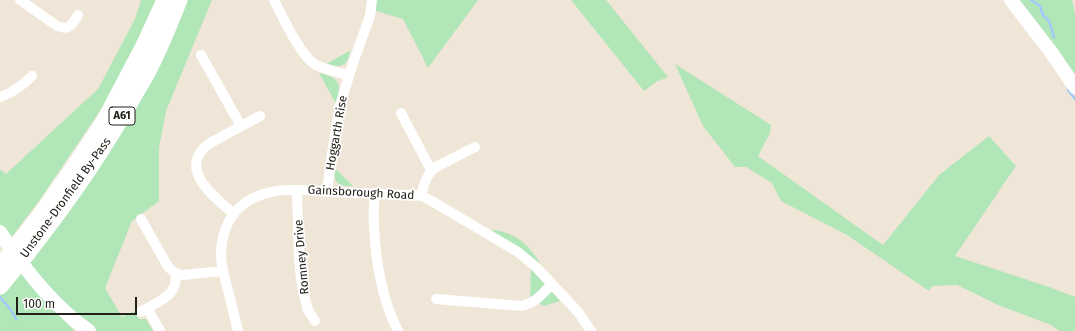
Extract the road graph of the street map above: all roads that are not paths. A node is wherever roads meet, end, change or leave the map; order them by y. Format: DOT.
graph roads {
  1 [pos="20,0"];
  2 [pos="165,0"];
  3 [pos="179,0"];
  4 [pos="274,0"];
  5 [pos="372,0"];
  6 [pos="1011,0"];
  7 [pos="78,15"];
  8 [pos="201,55"];
  9 [pos="349,75"];
  10 [pos="32,76"];
  11 [pos="1075,87"];
  12 [pos="0,97"];
  13 [pos="401,113"];
  14 [pos="260,116"];
  15 [pos="241,126"];
  16 [pos="475,147"];
  17 [pos="431,170"];
  18 [pos="297,190"];
  19 [pos="327,192"];
  20 [pos="375,193"];
  21 [pos="421,196"];
  22 [pos="234,214"];
  23 [pos="141,219"];
  24 [pos="45,220"];
  25 [pos="0,232"];
  26 [pos="0,267"];
  27 [pos="223,271"];
  28 [pos="176,273"];
  29 [pos="552,284"];
  30 [pos="0,286"];
  31 [pos="436,299"];
  32 [pos="315,321"];
  33 [pos="89,331"];
  34 [pos="160,331"];
  35 [pos="238,331"];
  36 [pos="398,331"];
  37 [pos="592,331"];
  1 -- 7 [label="street"];
  2 -- 24 [label="highway, Unstone-Dronfield By-Pass / A61"];
  3 -- 24 [label="highway, Unstone-Dronfield By-Pass / A61"];
  4 -- 9 [label="street"];
  5 -- 9 [label="street, Hoggarth Rise"];
  6 -- 11 [label="street"];
  8 -- 15 [label="street"];
  9 -- 19 [label="street, Hoggarth Rise"];
  10 -- 12 [label="street"];
  13 -- 17 [label="street"];
  14 -- 15 [label="street"];
  15 -- 22 [label="street"];
  16 -- 17 [label="street"];
  17 -- 21 [label="street"];
  18 -- 19 [label="street, Gainsborough Road"];
  18 -- 22 [label="street, Gainsborough Road"];
  18 -- 32 [label="street, Romney Drive"];
  19 -- 20 [label="street, Gainsborough Road"];
  20 -- 21 [label="street, Gainsborough Road"];
  20 -- 36 [label="street"];
  21 -- 29 [label="street, Gainsborough Road"];
  22 -- 27 [label="street, Gainsborough Road"];
  23 -- 28 [label="street"];
  24 -- 26 [label="highway, Unstone-Dronfield By-Pass / A61"];
  24 -- 30 [label="highway, Unstone-Dronfield By-Pass / A61"];
  25 -- 33 [label="street"];
  27 -- 28 [label="street"];
  27 -- 35 [label="street, Gainsborough Road"];
  28 -- 34 [label="street"];
  29 -- 31 [label="street"];
  29 -- 37 [label="street, Gainsborough Road"];
}
